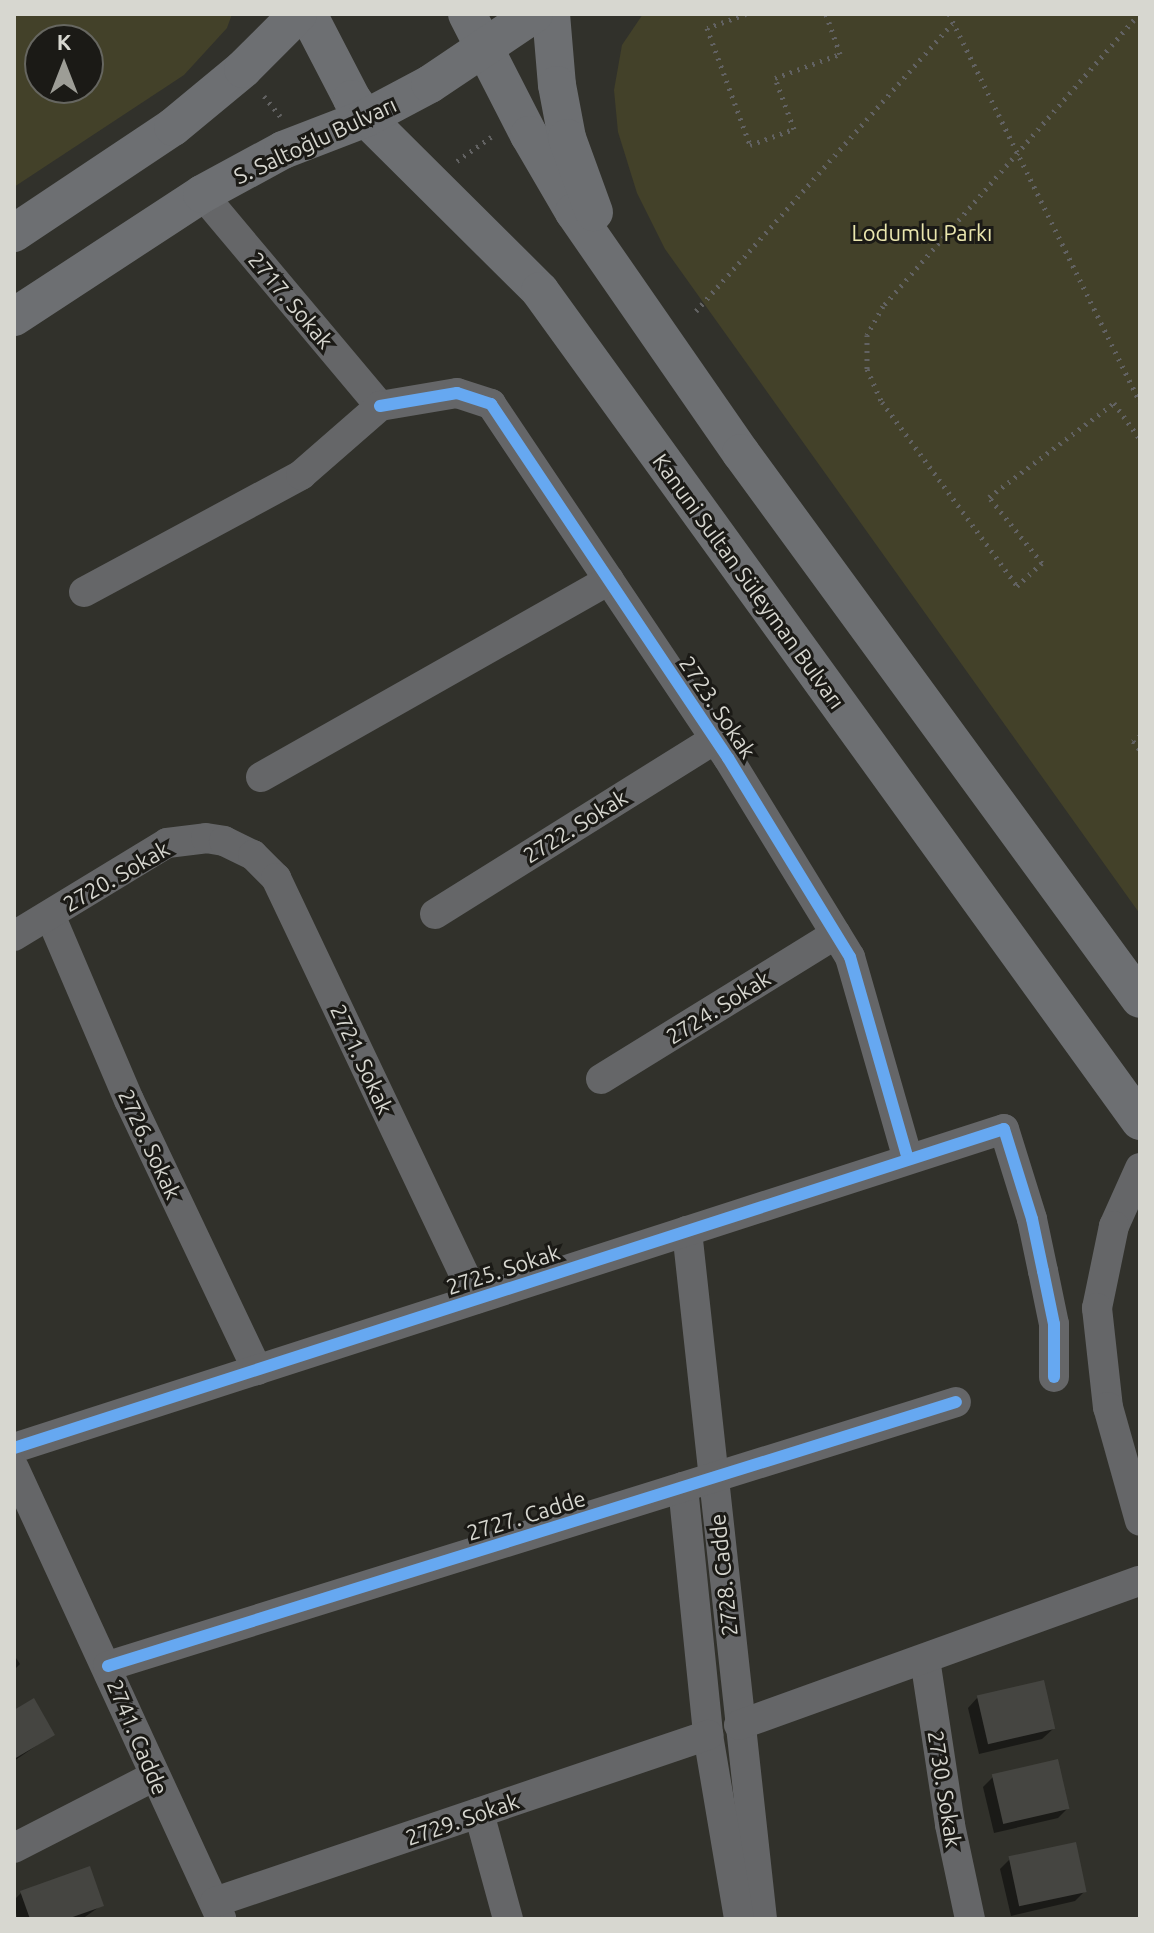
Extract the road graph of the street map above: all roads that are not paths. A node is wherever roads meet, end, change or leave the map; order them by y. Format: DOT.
graph roads {
  1 [pos="298,14"];
  2 [pos="308,14"];
  3 [pos="467,14"];
  4 [pos="534,14"];
  5 [pos="551,14"];
  6 [pos="485,49"];
  7 [pos="366,118"];
  8 [pos="202,194"];
  9 [pos="14,233"];
  10 [pos="612,264"];
  11 [pos="14,317"];
  12 [pos="380,406"];
  13 [pos="609,580"];
  14 [pos="84,592"];
  15 [pos="715,739"];
  16 [pos="261,777"];
  17 [pos="224,841"];
  18 [pos="435,914"];
  19 [pos="50,915"];
  20 [pos="836,934"];
  21 [pos="14,936"];
  22 [pos="1140,999"];
  23 [pos="601,1079"];
  24 [pos="1140,1121"];
  25 [pos="908,1159"];
  26 [pos="1140,1168"];
  27 [pos="687,1231"];
  28 [pos="476,1299"];
  29 [pos="257,1370"];
  30 [pos="1054,1377"];
  31 [pos="956,1402"];
  32 [pos="14,1448"];
  33 [pos="14,1468"];
  34 [pos="713,1478"];
  35 [pos="683,1487"];
  36 [pos="1140,1521"];
  37 [pos="1140,1581"];
  38 [pos="925,1659"];
  39 [pos="108,1666"];
  40 [pos="739,1725"];
  41 [pos="708,1735"];
  42 [pos="153,1777"];
  43 [pos="479,1813"];
  44 [pos="14,1848"];
  45 [pos="218,1910"];
  46 [pos="508,1919"];
  47 [pos="739,1919"];
  48 [pos="762,1919"];
  49 [pos="970,1919"];
  1 -- 9 [label="main road"];
  2 -- 7 [label="main road, Kanuni Sultan Süleyman Bulvarı"];
  3 -- 6 [label="main road"];
  4 -- 6 [label="main road, S. Saltoğlu Bulvarı"];
  5 -- 10 [label="main road"];
  6 -- 7 [label="main road, S. Saltoğlu Bulvarı"];
  6 -- 10 [label="main road"];
  7 -- 8 [label="main road, S. Saltoğlu Bulvarı"];
  7 -- 24 [label="main road, Kanuni Sultan Süleyman Bulvarı"];
  8 -- 11 [label="main road, S. Saltoğlu Bulvarı"];
  8 -- 12 [label="street, 2717. Sokak"];
  10 -- 22 [label="main road"];
  12 -- 13 [label="street, 2723. Sokak"];
  12 -- 14 [label="street"];
  13 -- 15 [label="street, 2723. Sokak"];
  13 -- 16 [label="street"];
  15 -- 18 [label="street, 2722. Sokak"];
  15 -- 20 [label="street, 2723. Sokak"];
  17 -- 19 [label="street, 2720. Sokak"];
  17 -- 28 [label="street, 2721. Sokak"];
  19 -- 21 [label="street, 2720. Sokak"];
  19 -- 29 [label="street, 2726. Sokak"];
  20 -- 23 [label="street, 2724. Sokak"];
  20 -- 25 [label="street, 2723. Sokak"];
  25 -- 27 [label="street, 2725. Sokak"];
  25 -- 30 [label="street, 2725. Sokak"];
  26 -- 36 [label="street"];
  27 -- 28 [label="street, 2725. Sokak"];
  27 -- 34 [label="street, 2728. Cadde"];
  28 -- 29 [label="street, 2725. Sokak"];
  29 -- 32 [label="street, 2725. Sokak"];
  31 -- 34 [label="street, 2727. Cadde"];
  33 -- 39 [label="street, 2741. Cadde"];
  34 -- 35 [label="street, 2727. Cadde"];
  34 -- 40 [label="street, 2728. Cadde"];
  35 -- 39 [label="street, 2727. Cadde"];
  35 -- 41 [label="street"];
  37 -- 38 [label="street"];
  38 -- 40 [label="street"];
  38 -- 49 [label="street, 2730. Sokak"];
  39 -- 42 [label="street, 2741. Cadde"];
  40 -- 48 [label="street, 2728. Cadde"];
  41 -- 43 [label="street, 2729. Sokak"];
  41 -- 47 [label="street"];
  42 -- 44 [label="street"];
  42 -- 45 [label="street, 2741. Cadde"];
  43 -- 45 [label="street, 2729. Sokak"];
  43 -- 46 [label="street"];
}
